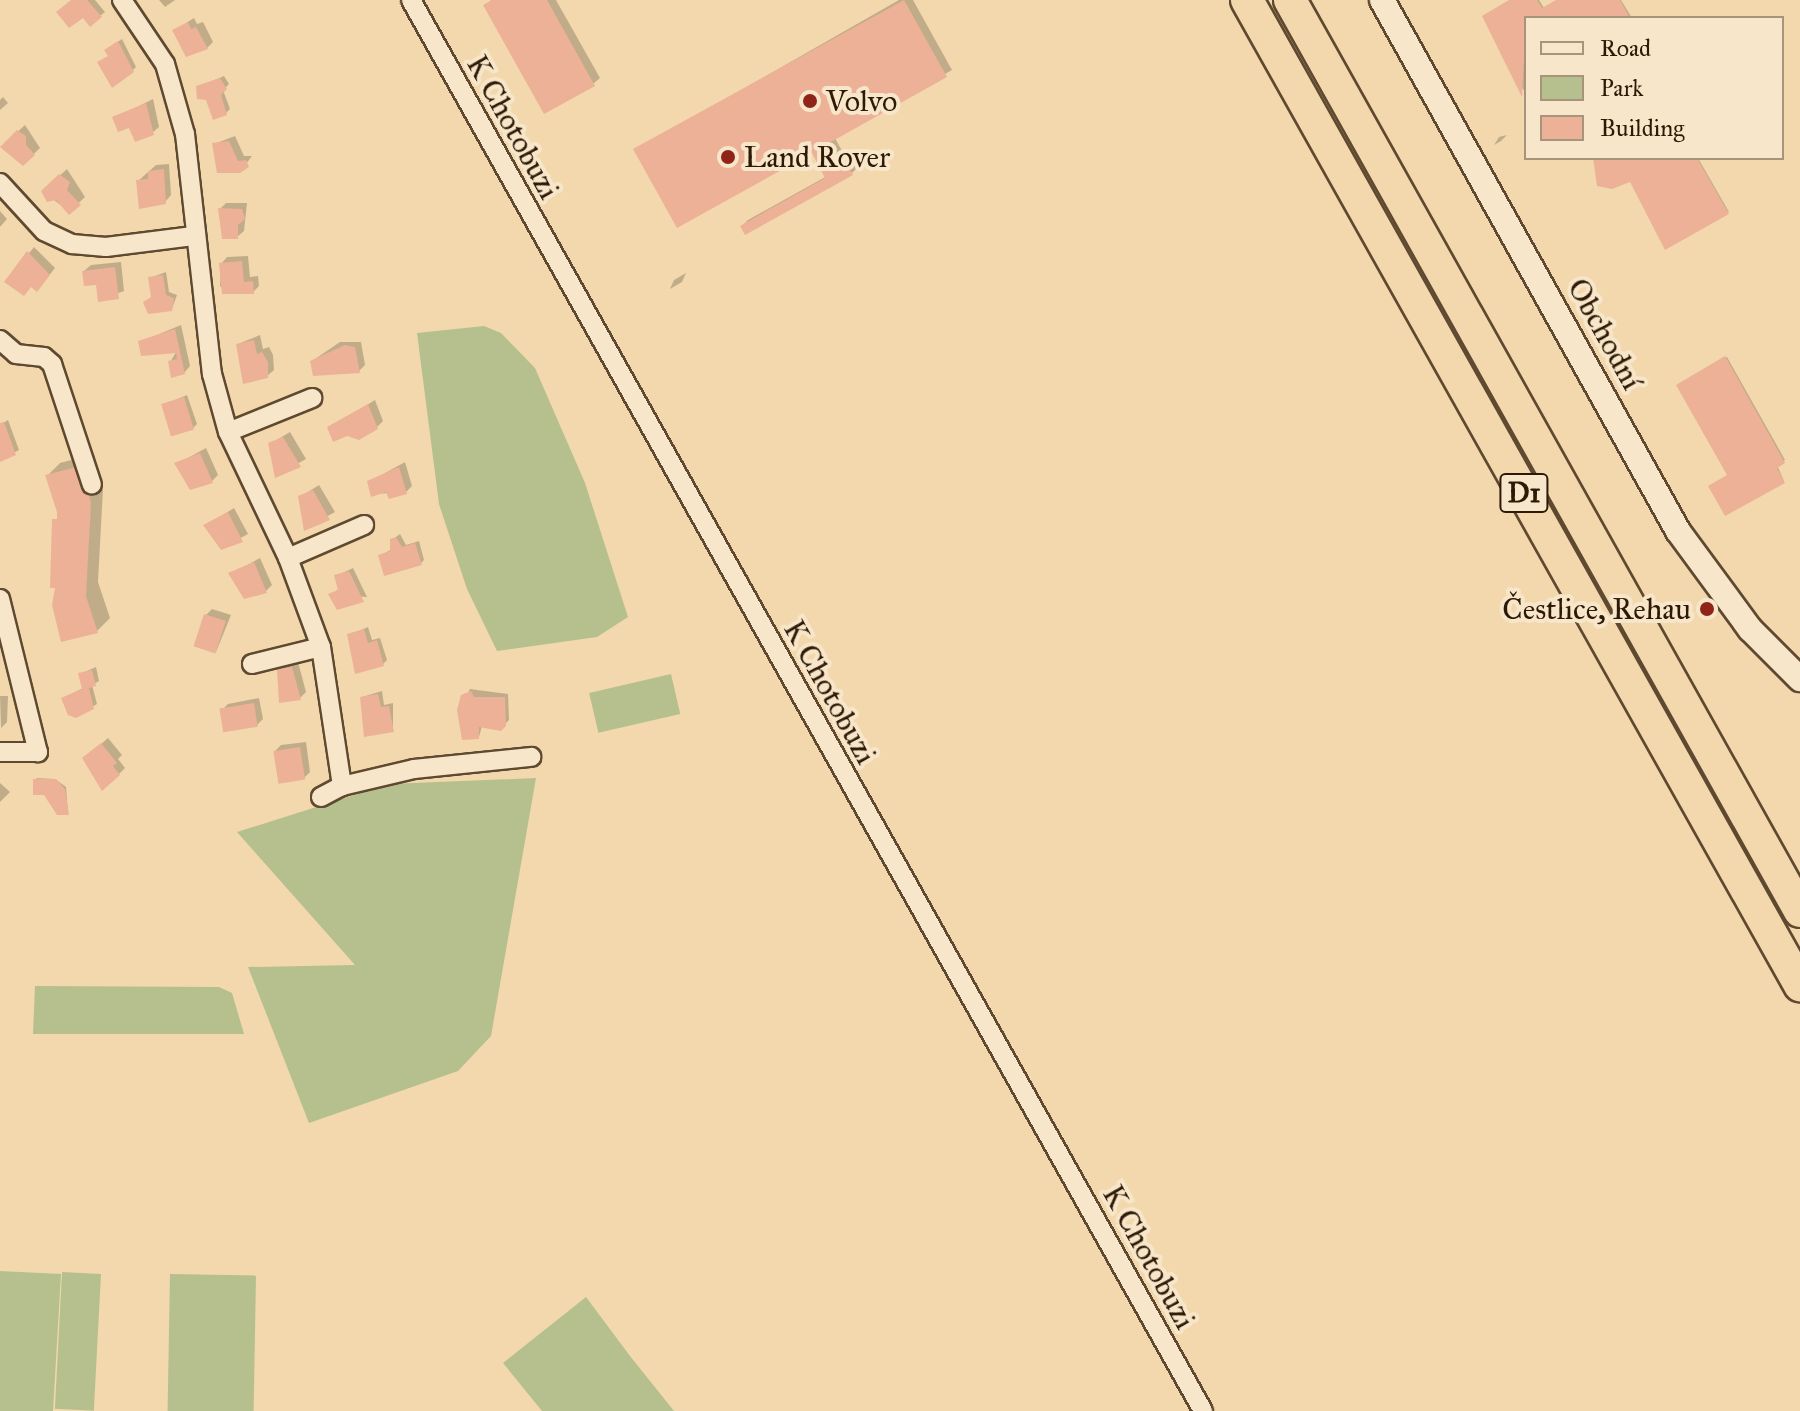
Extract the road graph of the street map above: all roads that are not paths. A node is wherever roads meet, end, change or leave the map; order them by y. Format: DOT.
graph roads {
  1 [pos="122,0"];
  2 [pos="411,0"];
  3 [pos="1247,0"];
  4 [pos="1290,0"];
  5 [pos="1382,0"];
  6 [pos="0,183"];
  7 [pos="193,236"];
  8 [pos="0,340"];
  9 [pos="312,398"];
  10 [pos="228,432"];
  11 [pos="92,485"];
  12 [pos="364,525"];
  13 [pos="288,558"];
  14 [pos="0,599"];
  15 [pos="321,647"];
  16 [pos="252,664"];
  17 [pos="1800,679"];
  18 [pos="0,752"];
  19 [pos="531,757"];
  20 [pos="342,786"];
  21 [pos="321,797"];
  22 [pos="1800,911"];
  23 [pos="1800,985"];
  24 [pos="1203,1411"];
  1 -- 7 [label="street"];
  2 -- 24 [label="street, K Chotobuzi"];
  3 -- 23 [label="highway, D1"];
  4 -- 22 [label="highway, D1"];
  5 -- 17 [label="street, Obchodní"];
  6 -- 7 [label="street"];
  7 -- 10 [label="street"];
  8 -- 11 [label="street"];
  9 -- 10 [label="street"];
  10 -- 13 [label="street"];
  12 -- 13 [label="street"];
  13 -- 15 [label="street"];
  14 -- 18 [label="street"];
  15 -- 16 [label="street"];
  15 -- 20 [label="street"];
  19 -- 20 [label="street"];
  20 -- 21 [label="street"];
}
